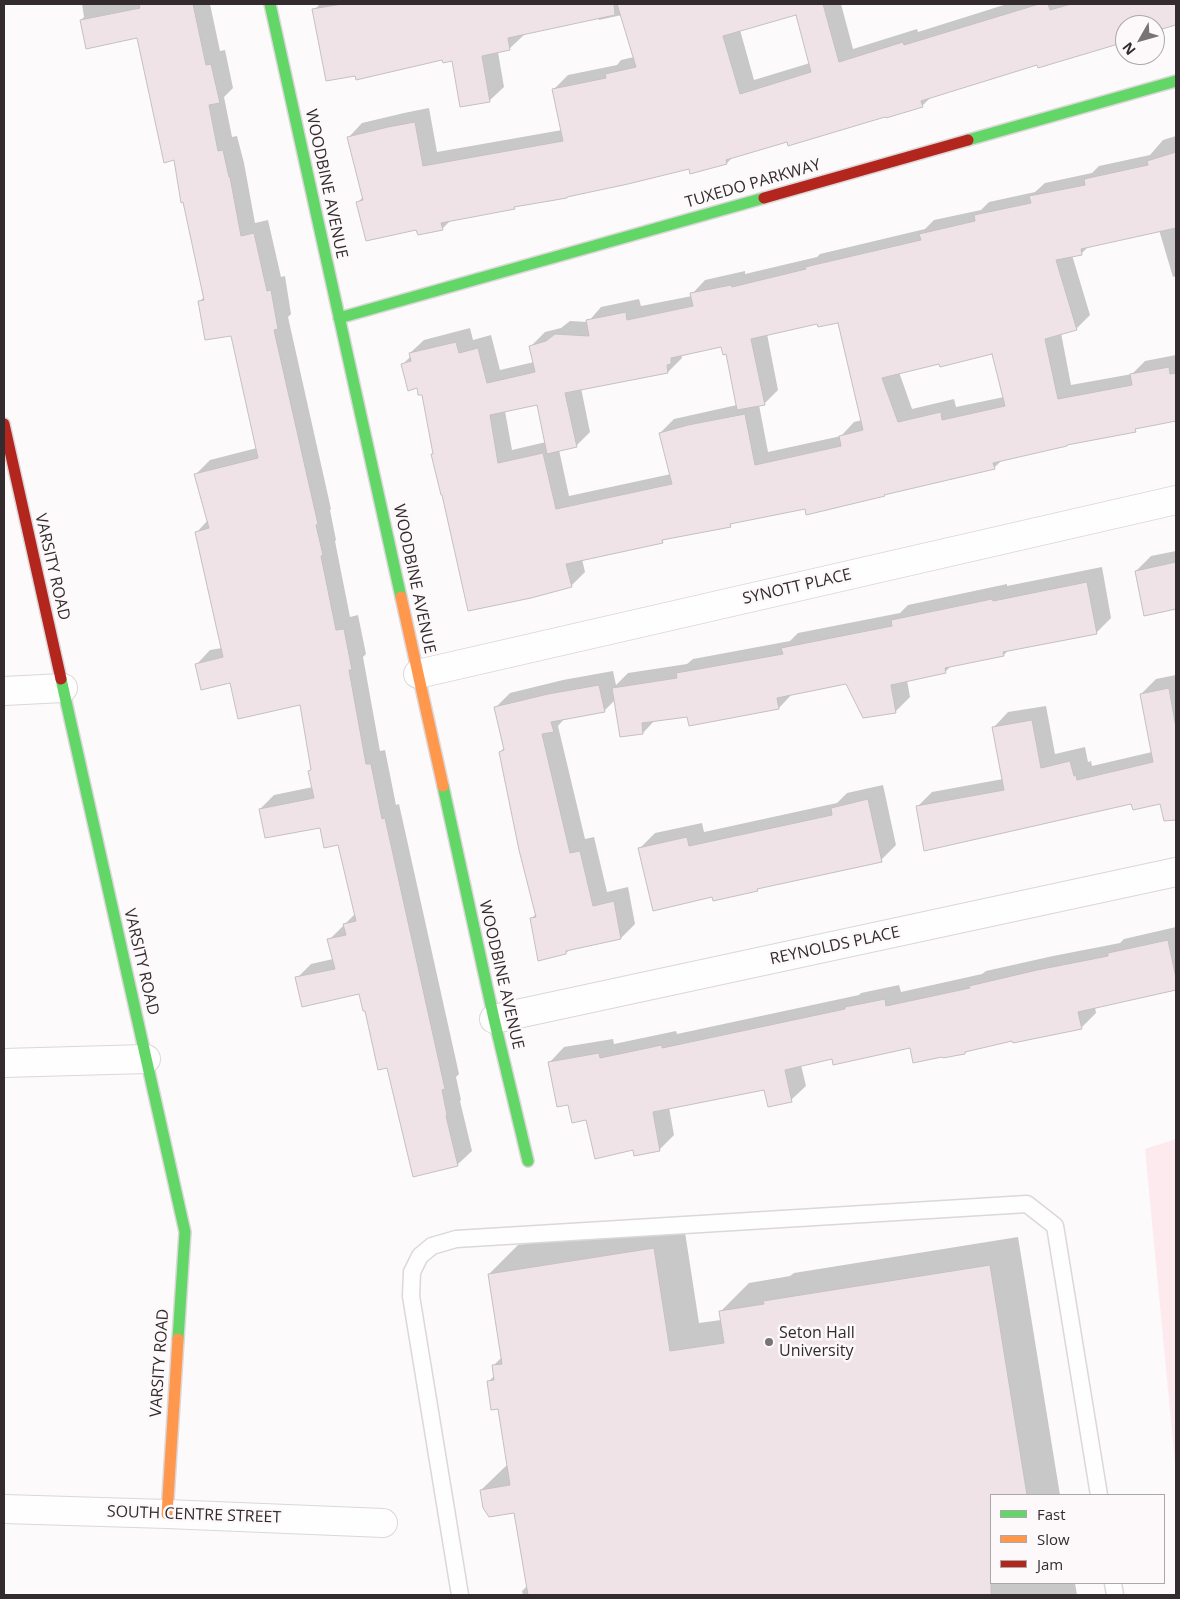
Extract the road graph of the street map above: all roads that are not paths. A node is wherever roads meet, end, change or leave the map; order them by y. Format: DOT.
graph roads {
  1 [pos="270,4"];
  2 [pos="1176,82"];
  3 [pos="339,318"];
  4 [pos="4,424"];
  5 [pos="1176,500"];
  6 [pos="418,674"];
  7 [pos="63,688"];
  8 [pos="4,692"];
  9 [pos="1176,872"];
  10 [pos="494,1019"];
  11 [pos="146,1059"];
  12 [pos="4,1063"];
  13 [pos="528,1161"];
  14 [pos="1099,1494"];
  15 [pos="4,1508"];
  16 [pos="167,1514"];
  17 [pos="383,1523"];
  18 [pos="460,1595"];
  1 -- 3 [label="street, WOODBINE AVENUE"];
  2 -- 3 [label="street, TUXEDO PARKWAY"];
  3 -- 6 [label="street, WOODBINE AVENUE"];
  4 -- 7 [label="street, VARSITY ROAD"];
  5 -- 6 [label="street, SYNOTT PLACE"];
  6 -- 10 [label="street, WOODBINE AVENUE"];
  7 -- 8 [label="street"];
  7 -- 11 [label="street, VARSITY ROAD"];
  9 -- 10 [label="street, REYNOLDS PLACE"];
  10 -- 13 [label="street, WOODBINE AVENUE"];
  11 -- 12 [label="street"];
  11 -- 16 [label="street, VARSITY ROAD"];
  14 -- 18 [label="lane"];
  15 -- 16 [label="street, SOUTH CENTRE STREET"];
  16 -- 17 [label="street, SOUTH CENTRE STREET"];
}
